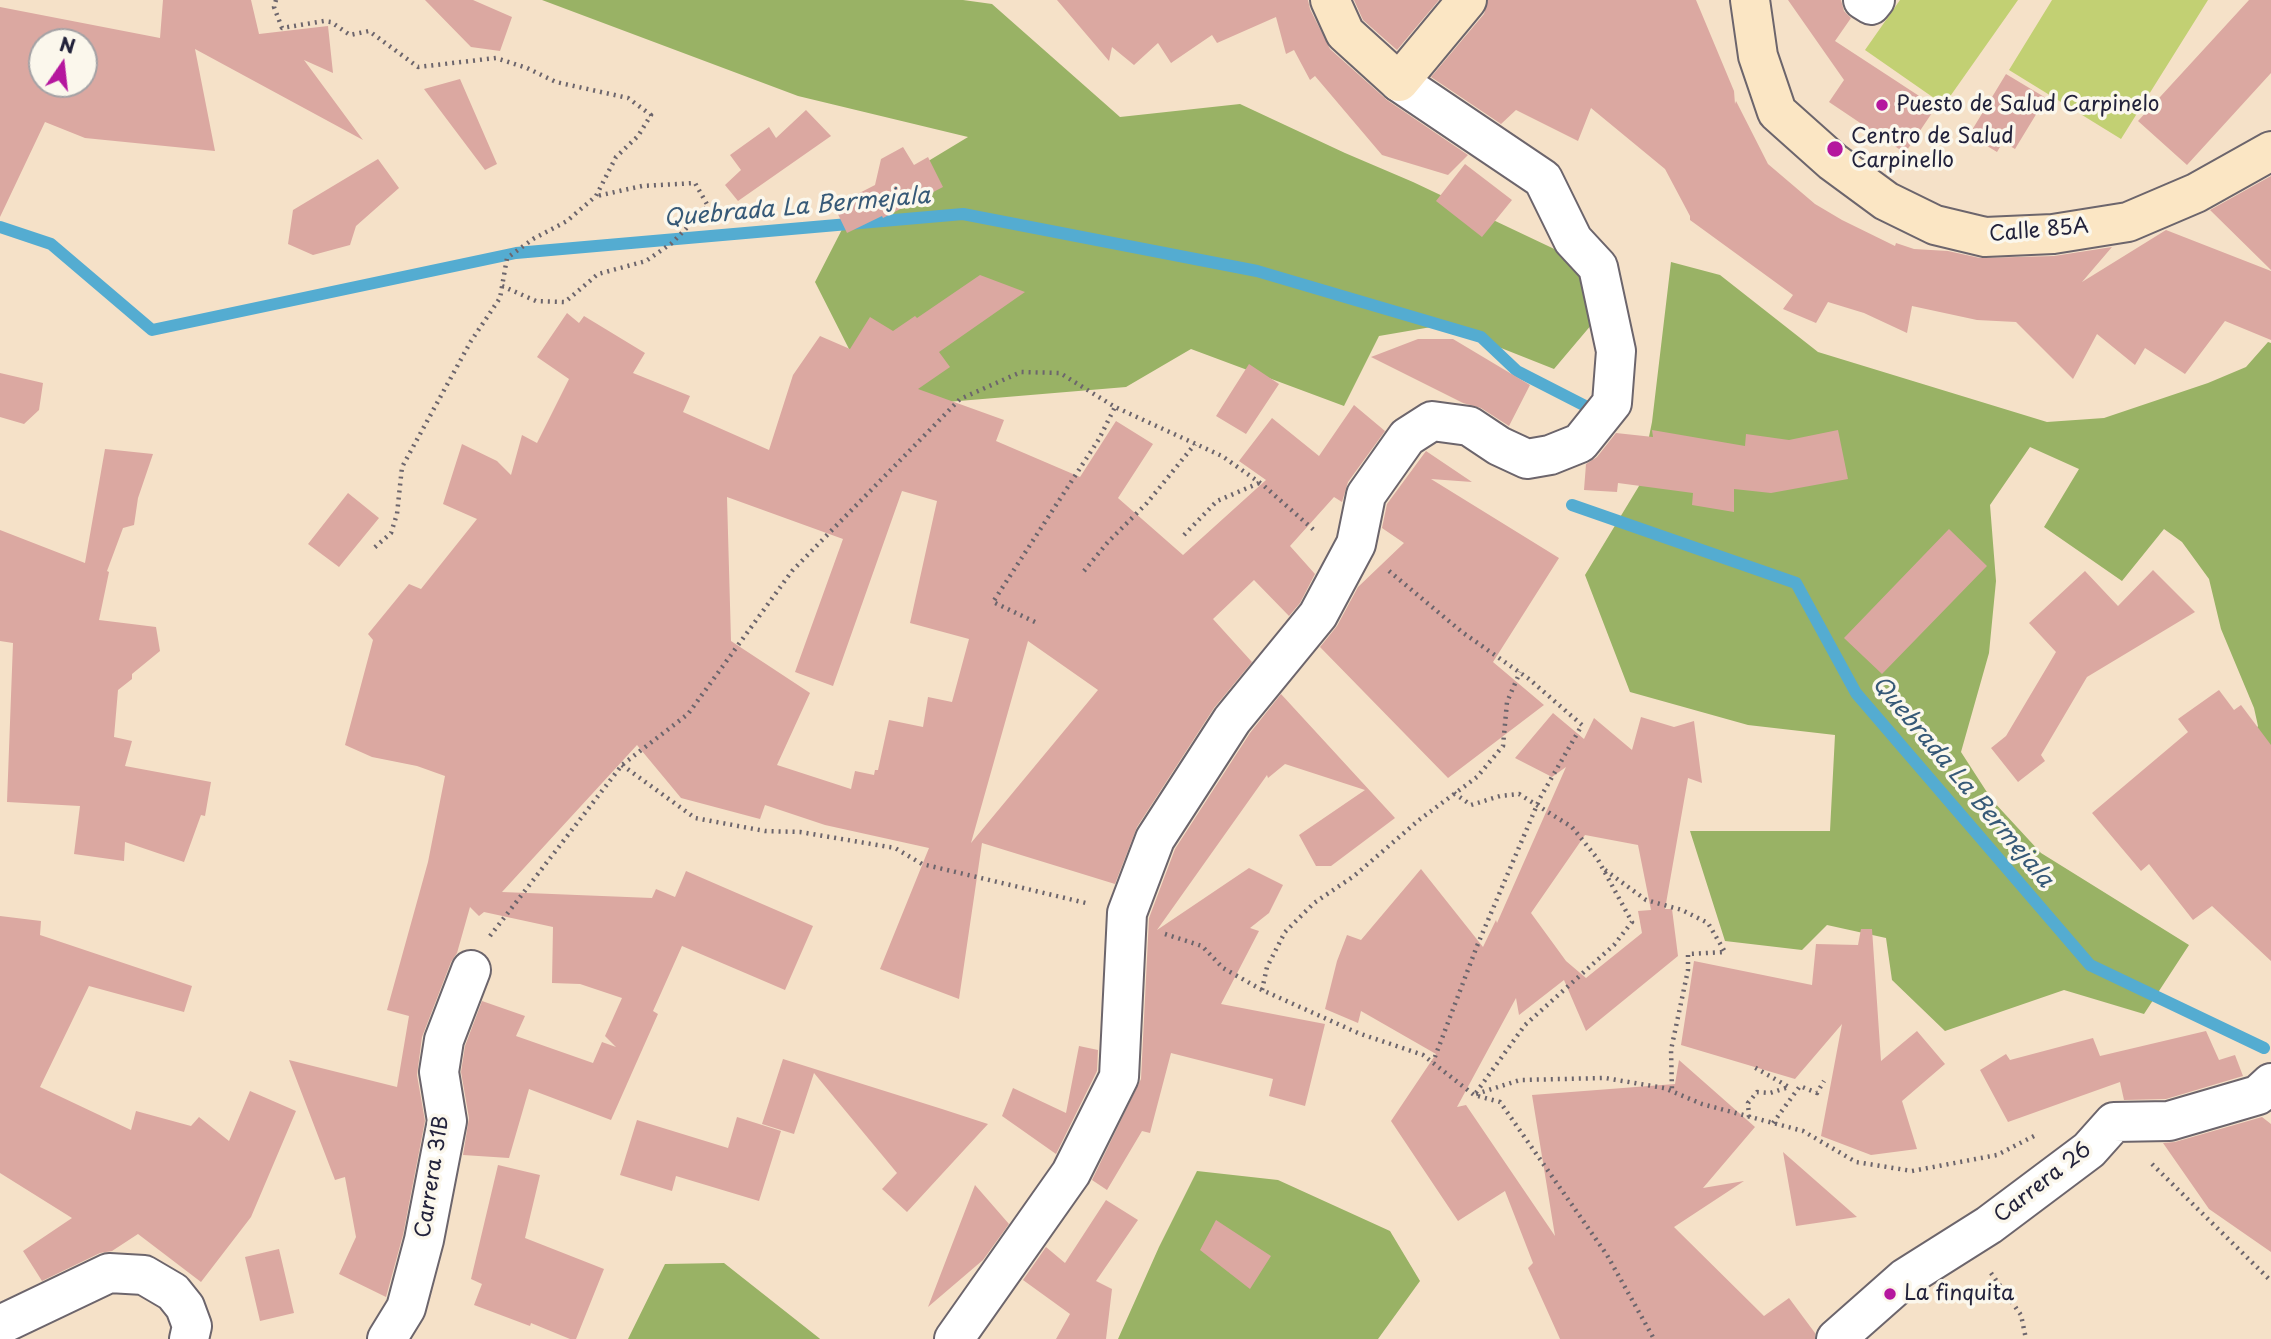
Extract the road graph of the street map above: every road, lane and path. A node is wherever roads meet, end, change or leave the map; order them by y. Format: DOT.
graph roads {
  1 [pos="276,0"];
  2 [pos="1467,0"];
  3 [pos="1750,0"];
  4 [pos="1863,0"];
  5 [pos="1875,0"];
  6 [pos="1338,16"];
  7 [pos="1399,82"];
  8 [pos="2271,151"];
  9 [pos="596,196"];
  10 [pos="502,286"];
  11 [pos="1115,407"];
  12 [pos="1195,444"];
  13 [pos="1259,482"];
  14 [pos="1184,535"];
  15 [pos="374,548"];
  16 [pos="1352,553"];
  17 [pos="1084,571"];
  18 [pos="1035,622"];
  19 [pos="1520,672"];
  20 [pos="622,765"];
  21 [pos="1454,793"];
  22 [pos="1537,806"];
  23 [pos="1602,867"];
  24 [pos="1127,913"];
  25 [pos="471,970"];
  26 [pos="1262,990"];
  27 [pos="1433,1062"];
  28 [pos="1754,1067"];
  29 [pos="1824,1082"];
  30 [pos="2271,1083"];
  31 [pos="1672,1091"];
  32 [pos="1474,1095"];
  33 [pos="1749,1117"];
  34 [pos="2115,1122"];
  35 [pos="1773,1123"];
  36 [pos="2040,1133"];
  37 [pos="1966,1238"];
  38 [pos="2271,1281"];
  39 [pos="0,1325"];
  40 [pos="189,1339"];
  41 [pos="387,1339"];
  42 [pos="954,1339"];
  43 [pos="1654,1339"];
  44 [pos="1836,1339"];
  45 [pos="2026,1339"];
  1 -- 9 [label="path"];
  2 -- 7 [label="street"];
  3 -- 8 [label="street, Calle 85A"];
  4 -- 5 [label="street"];
  6 -- 7 [label="street"];
  7 -- 16 [label="street"];
  9 -- 10 [label="path"];
  9 -- 10 [label="path"];
  10 -- 15 [label="path"];
  11 -- 12 [label="path"];
  11 -- 18 [label="path"];
  11 -- 20 [label="path"];
  12 -- 13 [label="path"];
  12 -- 17 [label="path"];
  13 -- 14 [label="path"];
  13 -- 16 [label="path"];
  16 -- 19 [label="path"];
  16 -- 24 [label="street"];
  19 -- 21 [label="path"];
  19 -- 22 [label="path"];
  20 -- 24 [label="path"];
  20 -- 25 [label="path"];
  21 -- 22 [label="path"];
  21 -- 26 [label="path"];
  22 -- 23 [label="path"];
  22 -- 27 [label="path"];
  23 -- 31 [label="path"];
  23 -- 32 [label="path"];
  24 -- 26 [label="path"];
  24 -- 42 [label="street"];
  25 -- 41 [label="street, Carrera 31B"];
  26 -- 27 [label="path"];
  27 -- 32 [label="path"];
  28 -- 33 [label="path"];
  29 -- 35 [label="path"];
  30 -- 34 [label="street"];
  31 -- 32 [label="path"];
  31 -- 33 [label="path"];
  32 -- 43 [label="path"];
  33 -- 35 [label="path"];
  34 -- 37 [label="street, Carrera 26"];
  34 -- 38 [label="path"];
  35 -- 36 [label="path"];
  37 -- 44 [label="street, Carrera 26"];
  37 -- 45 [label="path"];
  39 -- 40 [label="street"];
}
